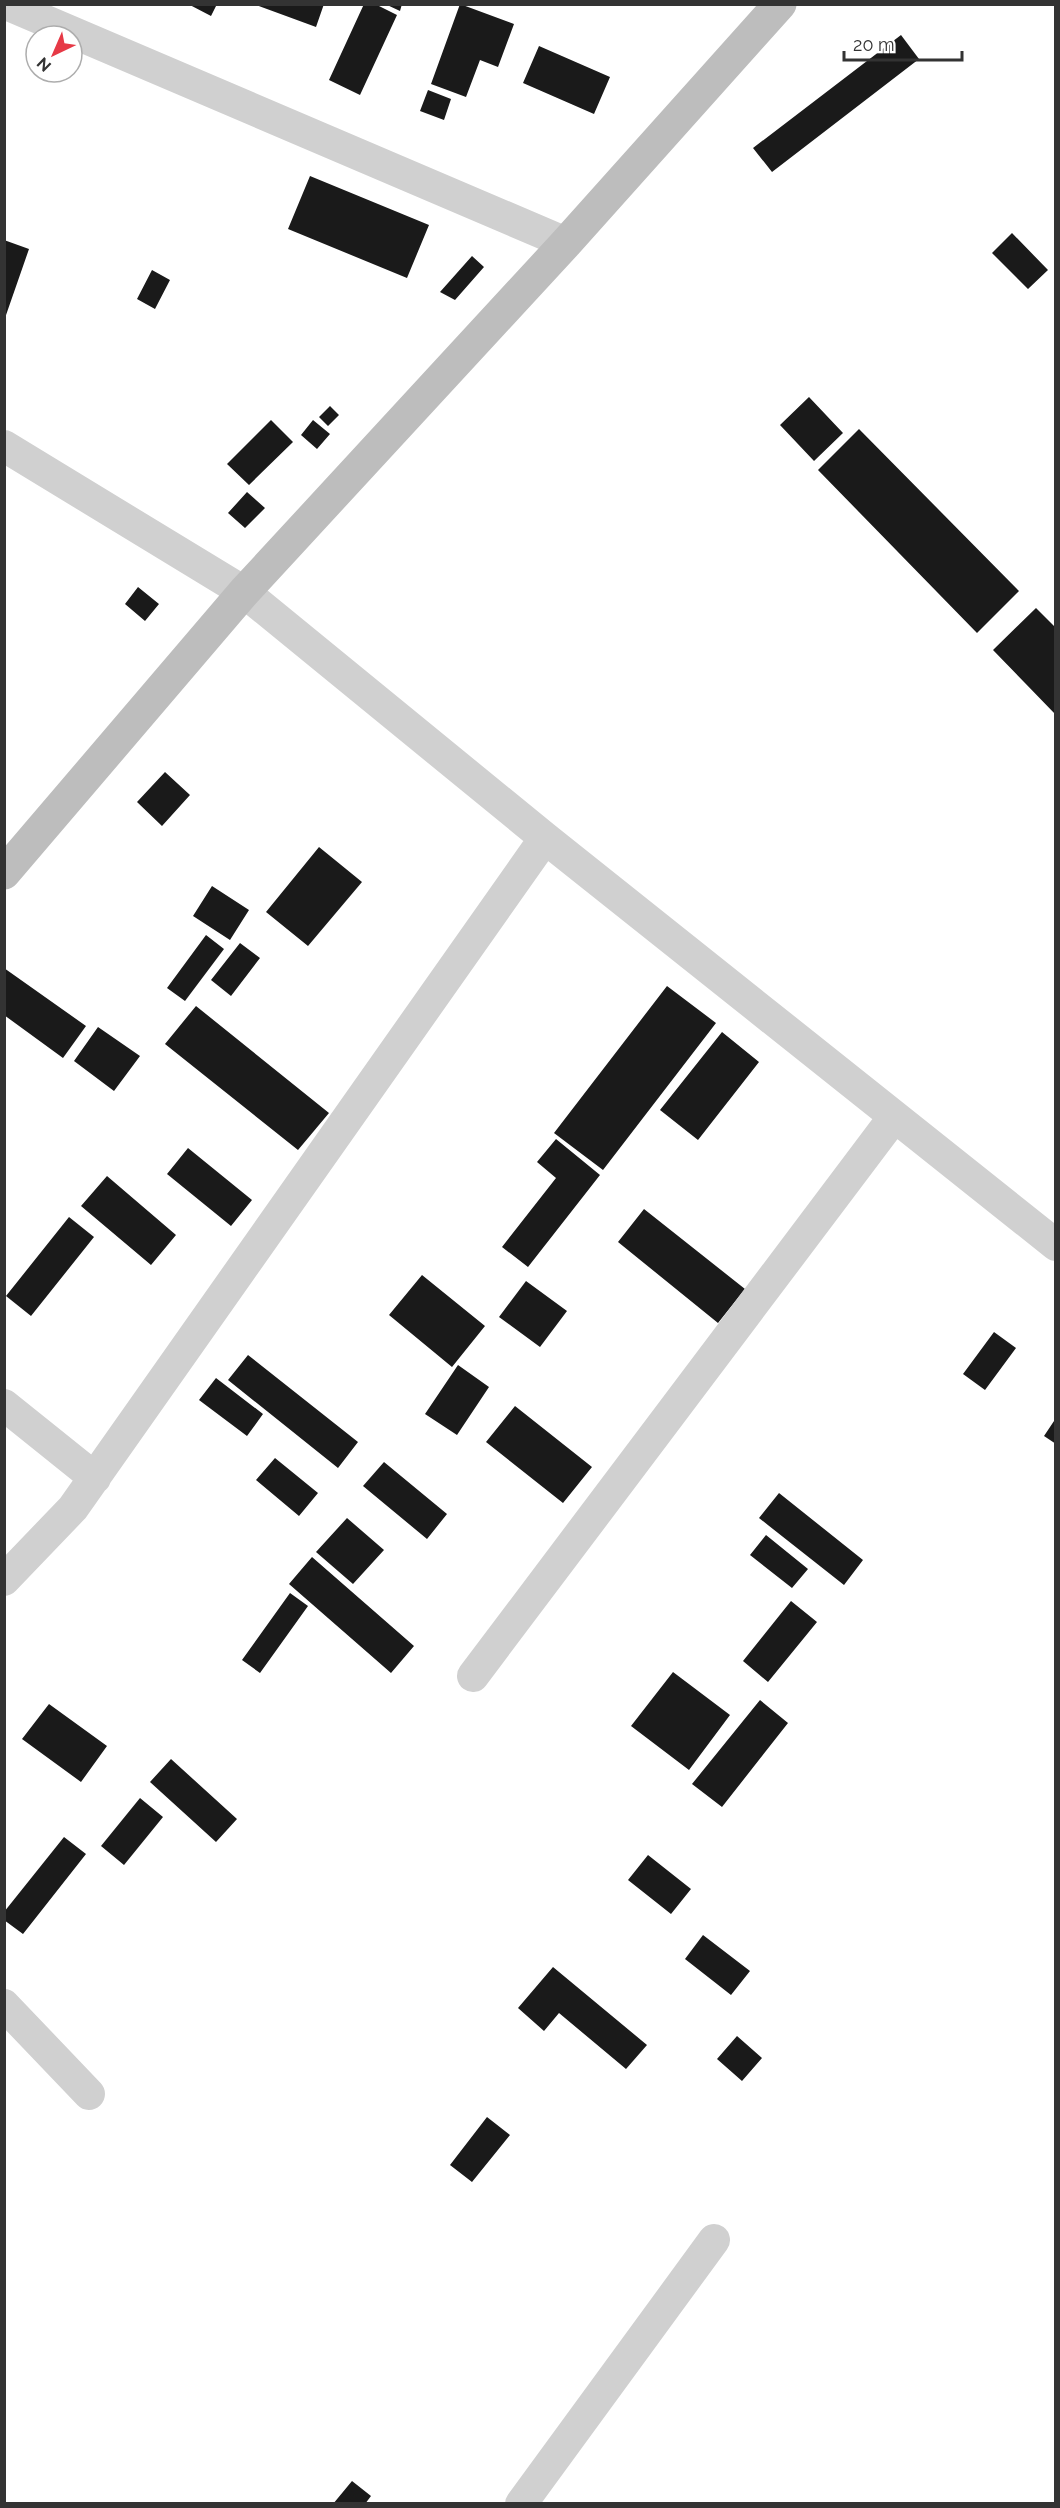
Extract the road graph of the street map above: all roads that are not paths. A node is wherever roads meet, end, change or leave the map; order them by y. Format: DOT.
graph roads {
  1 [pos="6,4"];
  2 [pos="780,4"];
  3 [pos="566,243"];
  4 [pos="4,446"];
  5 [pos="244,592"];
  6 [pos="545,838"];
  7 [pos="9,863"];
  8 [pos="894,1117"];
  9 [pos="1056,1245"];
  10 [pos="4,1405"];
  11 [pos="95,1478"];
  12 [pos="4,1580"];
  13 [pos="473,1676"];
  14 [pos="4,2005"];
  15 [pos="89,2094"];
  16 [pos="714,2240"];
  17 [pos="521,2504"];
  1 -- 3 [label="street"];
  2 -- 3 [label="street"];
  3 -- 5 [label="street"];
  4 -- 5 [label="street"];
  5 -- 6 [label="street"];
  5 -- 7 [label="street"];
  6 -- 8 [label="street"];
  6 -- 11 [label="street"];
  8 -- 9 [label="street"];
  8 -- 13 [label="street"];
  10 -- 11 [label="street"];
  11 -- 12 [label="street"];
  14 -- 15 [label="street"];
  16 -- 17 [label="street"];
}
